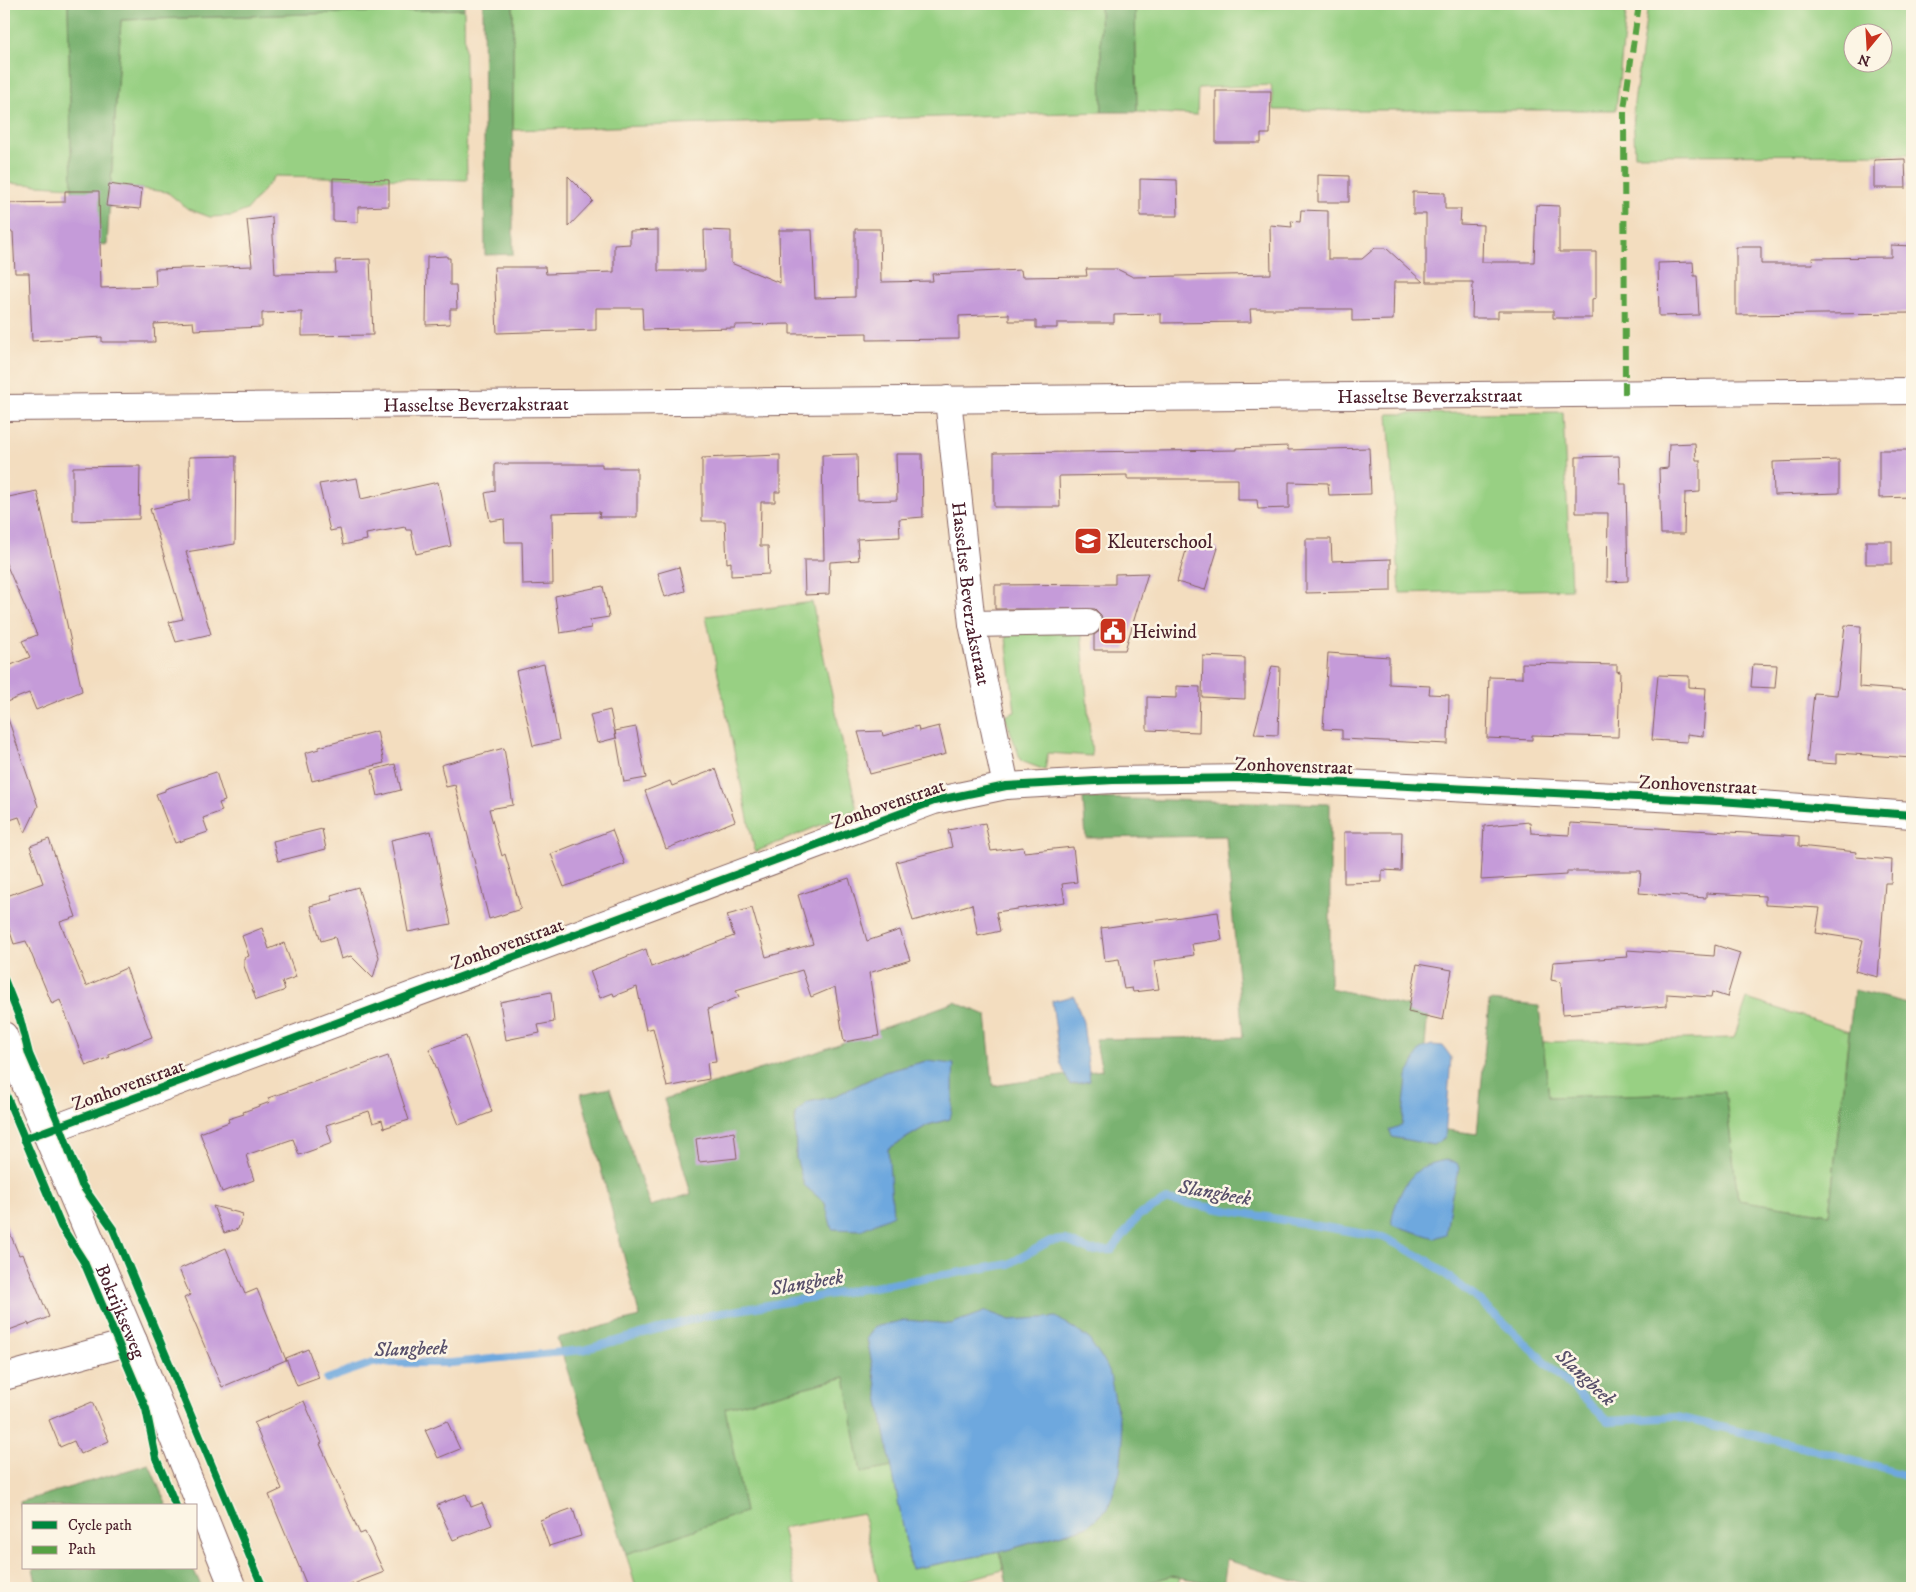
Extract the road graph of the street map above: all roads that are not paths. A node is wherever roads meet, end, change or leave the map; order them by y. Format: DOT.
graph roads {
  1 [pos="1912,390"];
  2 [pos="948,399"];
  3 [pos="4,408"];
  4 [pos="1088,622"];
  5 [pos="972,624"];
  6 [pos="1006,786"];
  7 [pos="1912,815"];
  8 [pos="4,1035"];
  9 [pos="44,1132"];
  10 [pos="134,1341"];
  11 [pos="4,1377"];
  12 [pos="233,1588"];
  1 -- 2 [label="street, Hasseltse Beverzakstraat"];
  2 -- 3 [label="street, Hasseltse Beverzakstraat"];
  2 -- 5 [label="street, Hasseltse Beverzakstraat"];
  4 -- 5 [label="street"];
  5 -- 6 [label="street, Hasseltse Beverzakstraat"];
  6 -- 7 [label="street, Zonhovenstraat"];
  6 -- 9 [label="street, Zonhovenstraat"];
  8 -- 9 [label="street, Bokrijkseweg"];
  9 -- 10 [label="street, Bokrijkseweg"];
  10 -- 11 [label="street"];
  10 -- 12 [label="street, Bokrijkseweg"];
}
